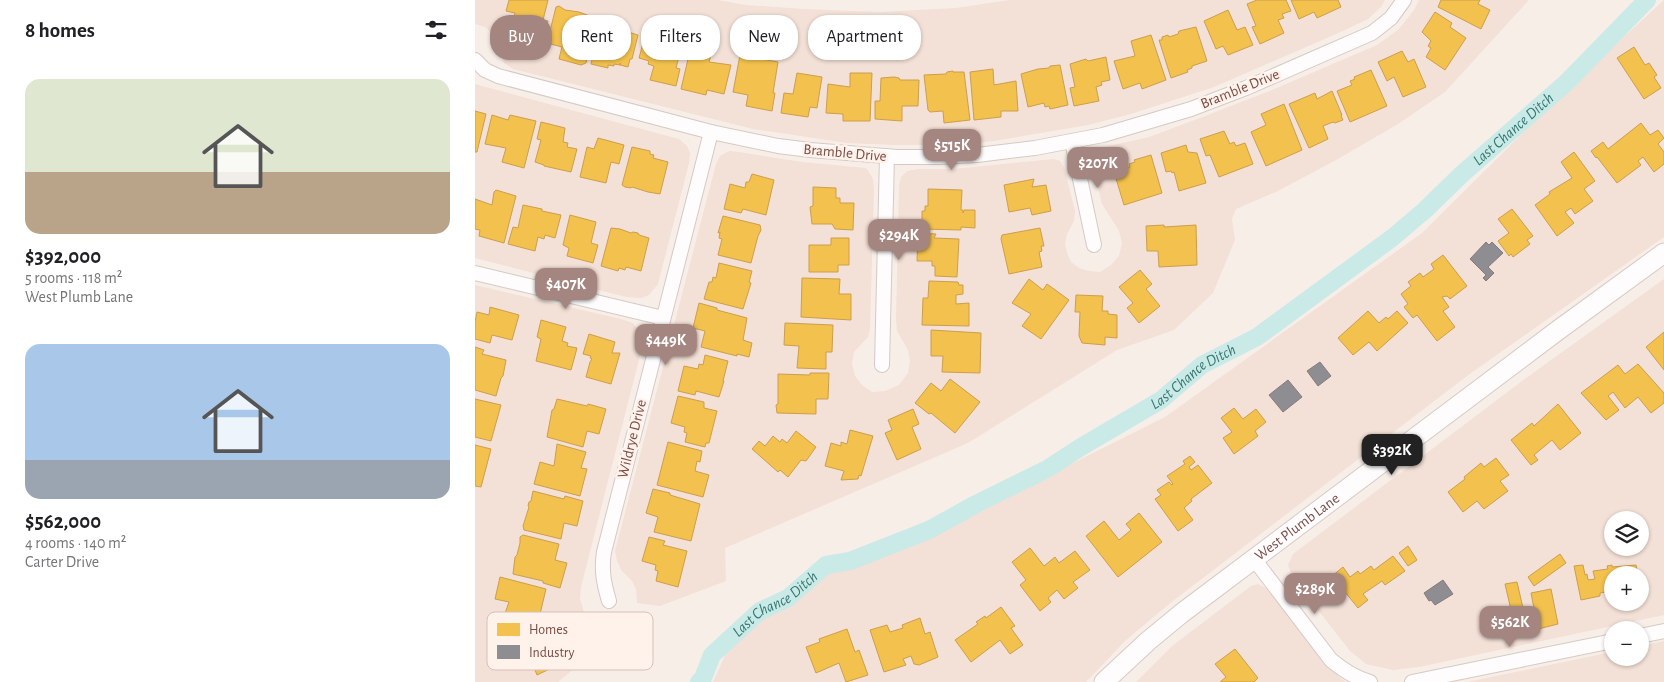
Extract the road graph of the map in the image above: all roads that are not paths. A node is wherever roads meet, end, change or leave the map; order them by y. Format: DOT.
graph roads {
  1 [pos="1404,0"];
  2 [pos="475,60"];
  3 [pos="711,132"];
  4 [pos="1072,140"];
  5 [pos="887,156"];
  6 [pos="1094,245"];
  7 [pos="1664,252"];
  8 [pos="475,273"];
  9 [pos="663,318"];
  10 [pos="882,365"];
  11 [pos="1254,559"];
  12 [pos="609,601"];
  13 [pos="1664,631"];
  14 [pos="1649,634"];
  15 [pos="1604,643"];
  16 [pos="1104,682"];
  17 [pos="1370,682"];
  18 [pos="1413,682"];
  1 -- 4 [label="street, Bramble Drive"];
  2 -- 3 [label="street, Bramble Drive"];
  3 -- 5 [label="street, Bramble Drive"];
  3 -- 9 [label="street, Wildrye Drive"];
  4 -- 5 [label="street, Bramble Drive"];
  4 -- 6 [label="street"];
  5 -- 10 [label="street"];
  7 -- 11 [label="main road, West Plumb Lane"];
  8 -- 9 [label="street"];
  9 -- 12 [label="street, Wildrye Drive"];
  11 -- 16 [label="main road, West Plumb Lane"];
  11 -- 17 [label="street"];
  13 -- 14 [label="street"];
  15 -- 18 [label="street"];
}
